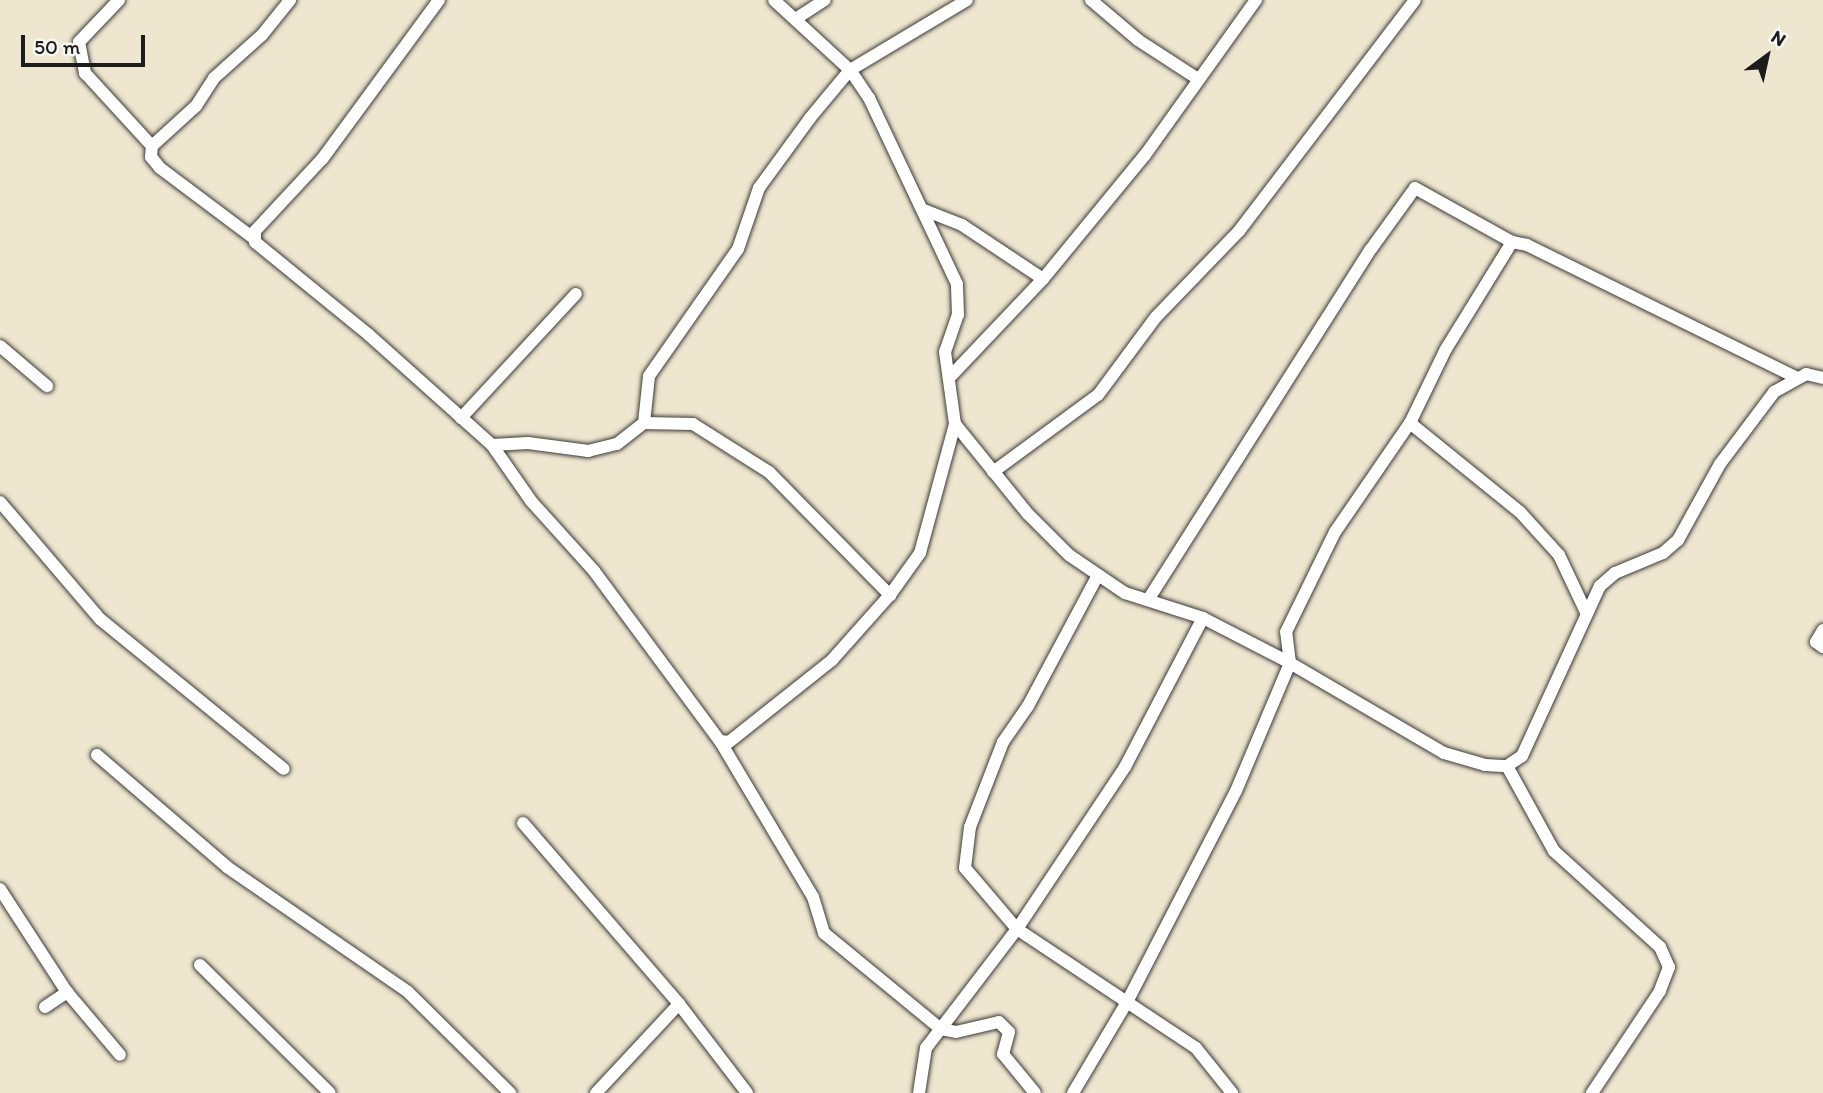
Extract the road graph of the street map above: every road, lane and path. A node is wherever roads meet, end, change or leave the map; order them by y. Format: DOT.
graph roads {
  1 [pos="119,0"];
  2 [pos="290,0"];
  3 [pos="439,0"];
  4 [pos="774,0"];
  5 [pos="825,0"];
  6 [pos="967,0"];
  7 [pos="1091,0"];
  8 [pos="1255,0"];
  9 [pos="1415,0"];
  10 [pos="797,18"];
  11 [pos="850,70"];
  12 [pos="1198,79"];
  13 [pos="152,146"];
  14 [pos="923,210"];
  15 [pos="252,237"];
  16 [pos="1512,242"];
  17 [pos="1043,279"];
  18 [pos="576,294"];
  19 [pos="0,346"];
  20 [pos="1795,377"];
  21 [pos="1823,378"];
  22 [pos="949,379"];
  23 [pos="47,386"];
  24 [pos="461,418"];
  25 [pos="644,423"];
  26 [pos="1410,423"];
  27 [pos="955,425"];
  28 [pos="492,445"];
  29 [pos="993,472"];
  30 [pos="0,502"];
  31 [pos="1098,575"];
  32 [pos="890,595"];
  33 [pos="1148,600"];
  34 [pos="1586,612"];
  35 [pos="1203,618"];
  36 [pos="1823,630"];
  37 [pos="1823,647"];
  38 [pos="1290,663"];
  39 [pos="720,741"];
  40 [pos="97,755"];
  41 [pos="1507,766"];
  42 [pos="284,769"];
  43 [pos="523,823"];
  44 [pos="0,889"];
  45 [pos="1017,929"];
  46 [pos="200,965"];
  47 [pos="67,992"];
  48 [pos="1127,1002"];
  49 [pos="679,1004"];
  50 [pos="45,1007"];
  51 [pos="941,1029"];
  52 [pos="120,1055"];
  53 [pos="330,1093"];
  54 [pos="510,1093"];
  55 [pos="596,1093"];
  56 [pos="747,1093"];
  57 [pos="919,1093"];
  58 [pos="1035,1093"];
  59 [pos="1073,1093"];
  60 [pos="1232,1093"];
  61 [pos="1592,1093"];
  1 -- 13 [label="street"];
  2 -- 13 [label="street"];
  3 -- 15 [label="street"];
  4 -- 10 [label="street"];
  5 -- 10 [label="street"];
  6 -- 11 [label="street"];
  7 -- 12 [label="street"];
  8 -- 12 [label="street"];
  9 -- 29 [label="street"];
  10 -- 11 [label="street"];
  11 -- 14 [label="street"];
  11 -- 25 [label="street"];
  12 -- 17 [label="street"];
  13 -- 15 [label="street"];
  14 -- 17 [label="street"];
  14 -- 22 [label="street"];
  15 -- 24 [label="street"];
  16 -- 20 [label="street"];
  16 -- 26 [label="street"];
  16 -- 33 [label="street"];
  17 -- 22 [label="street"];
  18 -- 24 [label="street"];
  19 -- 23 [label="street"];
  20 -- 21 [label="street"];
  20 -- 34 [label="street"];
  22 -- 27 [label="street"];
  24 -- 28 [label="street"];
  25 -- 28 [label="street"];
  25 -- 32 [label="street"];
  26 -- 34 [label="street"];
  26 -- 38 [label="street"];
  27 -- 29 [label="street"];
  27 -- 32 [label="street"];
  28 -- 39 [label="street"];
  29 -- 31 [label="street"];
  30 -- 42 [label="street"];
  31 -- 33 [label="street"];
  31 -- 45 [label="street"];
  32 -- 39 [label="street"];
  33 -- 35 [label="street"];
  34 -- 41 [label="street"];
  35 -- 38 [label="street"];
  35 -- 45 [label="street"];
  36 -- 37 [label="street"];
  38 -- 41 [label="street"];
  38 -- 48 [label="street"];
  39 -- 51 [label="street"];
  40 -- 54 [label="street"];
  41 -- 61 [label="street"];
  43 -- 49 [label="street"];
  44 -- 47 [label="street"];
  45 -- 48 [label="street"];
  45 -- 51 [label="street"];
  46 -- 53 [label="street"];
  47 -- 50 [label="street"];
  47 -- 52 [label="street"];
  48 -- 59 [label="street"];
  48 -- 60 [label="street"];
  49 -- 55 [label="street"];
  49 -- 56 [label="street"];
  51 -- 57 [label="street"];
  51 -- 58 [label="street"];
}
